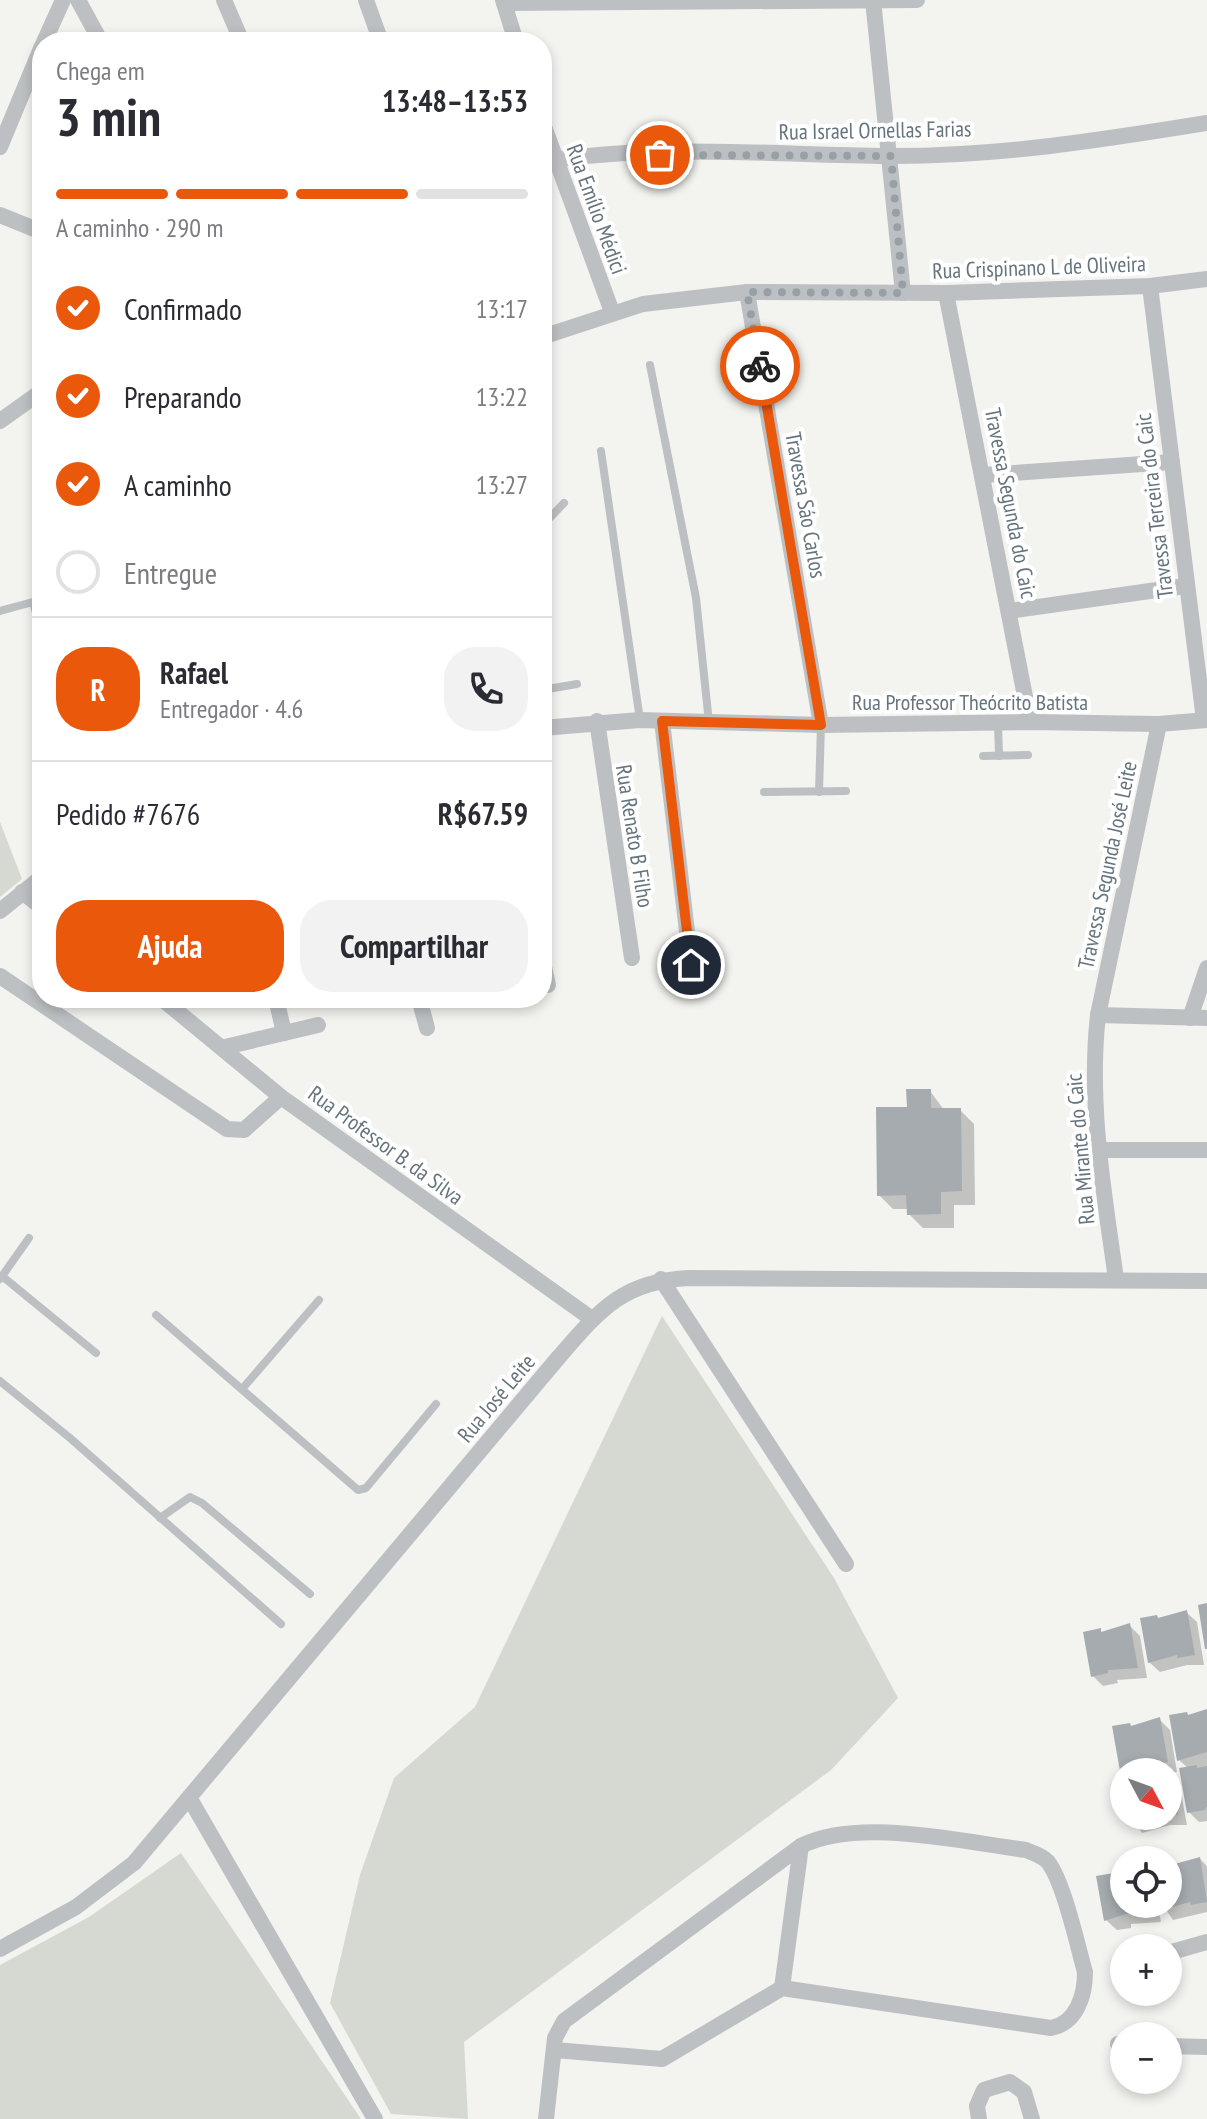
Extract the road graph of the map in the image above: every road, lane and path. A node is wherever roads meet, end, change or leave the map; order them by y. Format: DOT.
graph roads {
  1 [pos="63,0"];
  2 [pos="78,0"];
  3 [pos="224,0"];
  4 [pos="366,0"];
  5 [pos="917,0"];
  6 [pos="503,1"];
  7 [pos="873,1"];
  8 [pos="48,32"];
  9 [pos="96,32"];
  10 [pos="238,32"];
  11 [pos="377,32"];
  12 [pos="513,32"];
  13 [pos="32,70"];
  14 [pos="1207,123"];
  15 [pos="0,147"];
  16 [pos="891,156"];
  17 [pos="552,161"];
  18 [pos="552,170"];
  19 [pos="0,215"];
  20 [pos="32,228"];
  21 [pos="1207,279"];
  22 [pos="1150,286"];
  23 [pos="747,292"];
  24 [pos="903,293"];
  25 [pos="946,293"];
  26 [pos="612,312"];
  27 [pos="552,334"];
  28 [pos="650,365"];
  29 [pos="32,398"];
  30 [pos="0,421"];
  31 [pos="601,451"];
  32 [pos="1172,462"];
  33 [pos="984,475"];
  34 [pos="564,503"];
  35 [pos="552,516"];
  36 [pos="1185,586"];
  37 [pos="32,602"];
  38 [pos="0,611"];
  39 [pos="1009,611"];
  40 [pos="577,684"];
  41 [pos="552,688"];
  42 [pos="640,720"];
  43 [pos="1206,720"];
  44 [pos="597,721"];
  45 [pos="662,721"];
  46 [pos="998,722"];
  47 [pos="1030,722"];
  48 [pos="709,724"];
  49 [pos="1159,724"];
  50 [pos="821,725"];
  51 [pos="552,727"];
  52 [pos="1028,755"];
  53 [pos="983,756"];
  54 [pos="999,756"];
  55 [pos="846,791"];
  56 [pos="764,792"];
  57 [pos="819,792"];
  58 [pos="32,884"];
  59 [pos="22,892"];
  60 [pos="32,900"];
  61 [pos="0,911"];
  62 [pos="632,958"];
  63 [pos="691,965"];
  64 [pos="1207,968"];
  65 [pos="0,976"];
  66 [pos="32,998"];
  67 [pos="47,1008"];
  68 [pos="174,1008"];
  69 [pos="278,1008"];
  70 [pos="422,1008"];
  71 [pos="1098,1015"];
  72 [pos="1198,1018"];
  73 [pos="318,1025"];
  74 [pos="427,1028"];
  75 [pos="284,1033"];
  76 [pos="225,1047"];
  77 [pos="281,1097"];
  78 [pos="1099,1150"];
  79 [pos="1207,1150"];
  80 [pos="29,1238"];
  81 [pos="1,1277"];
  82 [pos="661,1279"];
  83 [pos="1116,1279"];
  84 [pos="1207,1281"];
  85 [pos="319,1300"];
  86 [pos="156,1315"];
  87 [pos="592,1319"];
  88 [pos="96,1353"];
  89 [pos="0,1381"];
  90 [pos="242,1389"];
  91 [pos="436,1404"];
  92 [pos="160,1518"];
  93 [pos="846,1564"];
  94 [pos="310,1594"];
  95 [pos="281,1624"];
  96 [pos="190,1799"];
  97 [pos="801,1846"];
  98 [pos="1207,1942"];
  99 [pos="0,1949"];
  100 [pos="1182,1949"];
  101 [pos="782,1988"];
  102 [pos="1182,2046"];
  103 [pos="1207,2047"];
  104 [pos="555,2050"];
  105 [pos="375,2119"];
  106 [pos="546,2119"];
  107 [pos="979,2119"];
  108 [pos="1032,2119"];
  1 -- 8 [label="street"];
  2 -- 9 [label="street"];
  3 -- 10 [label="street"];
  4 -- 11 [label="street"];
  5 -- 7 [label="street"];
  6 -- 7 [label="street"];
  6 -- 12 [label="street"];
  7 -- 16 [label="street"];
  13 -- 15 [label="street"];
  14 -- 16 [label="street, Rua Israel Ornellas Farias"];
  16 -- 17 [label="street, Rua Israel Ornellas Farias"];
  16 -- 24 [label="street"];
  18 -- 26 [label="street, Rua Emílio Médici"];
  19 -- 20 [label="street"];
  21 -- 22 [label="street, Rua Crispinano L de Oliveira"];
  22 -- 25 [label="street, Rua Crispinano L de Oliveira"];
  22 -- 32 [label="street, Travessa Terceira do Caic"];
  23 -- 24 [label="street, Rua Crispinano L de Oliveira"];
  23 -- 26 [label="street, Rua Crispinano L de Oliveira"];
  23 -- 50 [label="street, Travessa Sáo Carlos"];
  24 -- 25 [label="street, Rua Crispinano L de Oliveira"];
  25 -- 33 [label="street, Travessa Segunda do Caic"];
  26 -- 27 [label="street, Rua Crispinano L de Oliveira"];
  28 -- 48 [label="lane"];
  29 -- 30 [label="street"];
  31 -- 42 [label="lane"];
  32 -- 33 [label="street"];
  32 -- 36 [label="street, Travessa Terceira do Caic"];
  33 -- 39 [label="street, Travessa Segunda do Caic"];
  34 -- 35 [label="lane"];
  36 -- 39 [label="street"];
  36 -- 43 [label="street, Travessa Terceira do Caic"];
  37 -- 38 [label="lane"];
  39 -- 47 [label="street, Travessa Segunda do Caic"];
  40 -- 41 [label="lane"];
  42 -- 44 [label="street, Rua Professor Theócrito Batista"];
  42 -- 45 [label="street, Rua Professor Theócrito Batista"];
  43 -- 49 [label="street, Rua Professor Theócrito Batista"];
  44 -- 51 [label="street, Rua Professor Theócrito Batista"];
  44 -- 62 [label="street, Rua Renato B Filho"];
  45 -- 48 [label="street, Rua Professor Theócrito Batista"];
  45 -- 63 [label="street"];
  46 -- 47 [label="street, Rua Professor Theócrito Batista"];
  46 -- 50 [label="street, Rua Professor Theócrito Batista"];
  46 -- 54 [label="lane"];
  47 -- 49 [label="street, Rua Professor Theócrito Batista"];
  48 -- 50 [label="street, Rua Professor Theócrito Batista"];
  49 -- 71 [label="street, Travessa Segunda José Leite"];
  50 -- 57 [label="lane"];
  52 -- 54 [label="lane"];
  53 -- 54 [label="lane"];
  55 -- 57 [label="lane"];
  56 -- 57 [label="lane"];
  58 -- 59 [label="street"];
  59 -- 60 [label="street"];
  59 -- 61 [label="street"];
  64 -- 72 [label="street"];
  65 -- 66 [label="street"];
  67 -- 77 [label="street"];
  68 -- 76 [label="street, Rua Professor B. da Silva"];
  69 -- 75 [label="street"];
  70 -- 74 [label="street"];
  71 -- 72 [label="street"];
  71 -- 78 [label="street, Rua Mirante do Caic"];
  73 -- 75 [label="street"];
  75 -- 76 [label="street"];
  76 -- 77 [label="street, Rua Professor B. da Silva"];
  77 -- 87 [label="street, Rua Professor B. da Silva"];
  78 -- 79 [label="street"];
  78 -- 83 [label="street, Rua Mirante do Caic"];
  80 -- 81 [label="lane"];
  81 -- 88 [label="lane"];
  82 -- 83 [label="street, Rua José Leite"];
  82 -- 87 [label="street, Rua José Leite"];
  82 -- 93 [label="street"];
  83 -- 84 [label="street, Rua José Leite"];
  85 -- 90 [label="lane"];
  86 -- 90 [label="lane"];
  87 -- 96 [label="street, Rua José Leite"];
  89 -- 92 [label="lane"];
  90 -- 91 [label="lane"];
  92 -- 94 [label="lane"];
  92 -- 95 [label="lane"];
  96 -- 99 [label="street, Rua José Leite"];
  96 -- 105 [label="street"];
  97 -- 101 [label="street"];
  97 -- 101 [label="street"];
  97 -- 104 [label="street"];
  98 -- 100 [label="street"];
  101 -- 104 [label="street"];
  102 -- 103 [label="street"];
  104 -- 106 [label="street"];
  107 -- 108 [label="street"];
}
